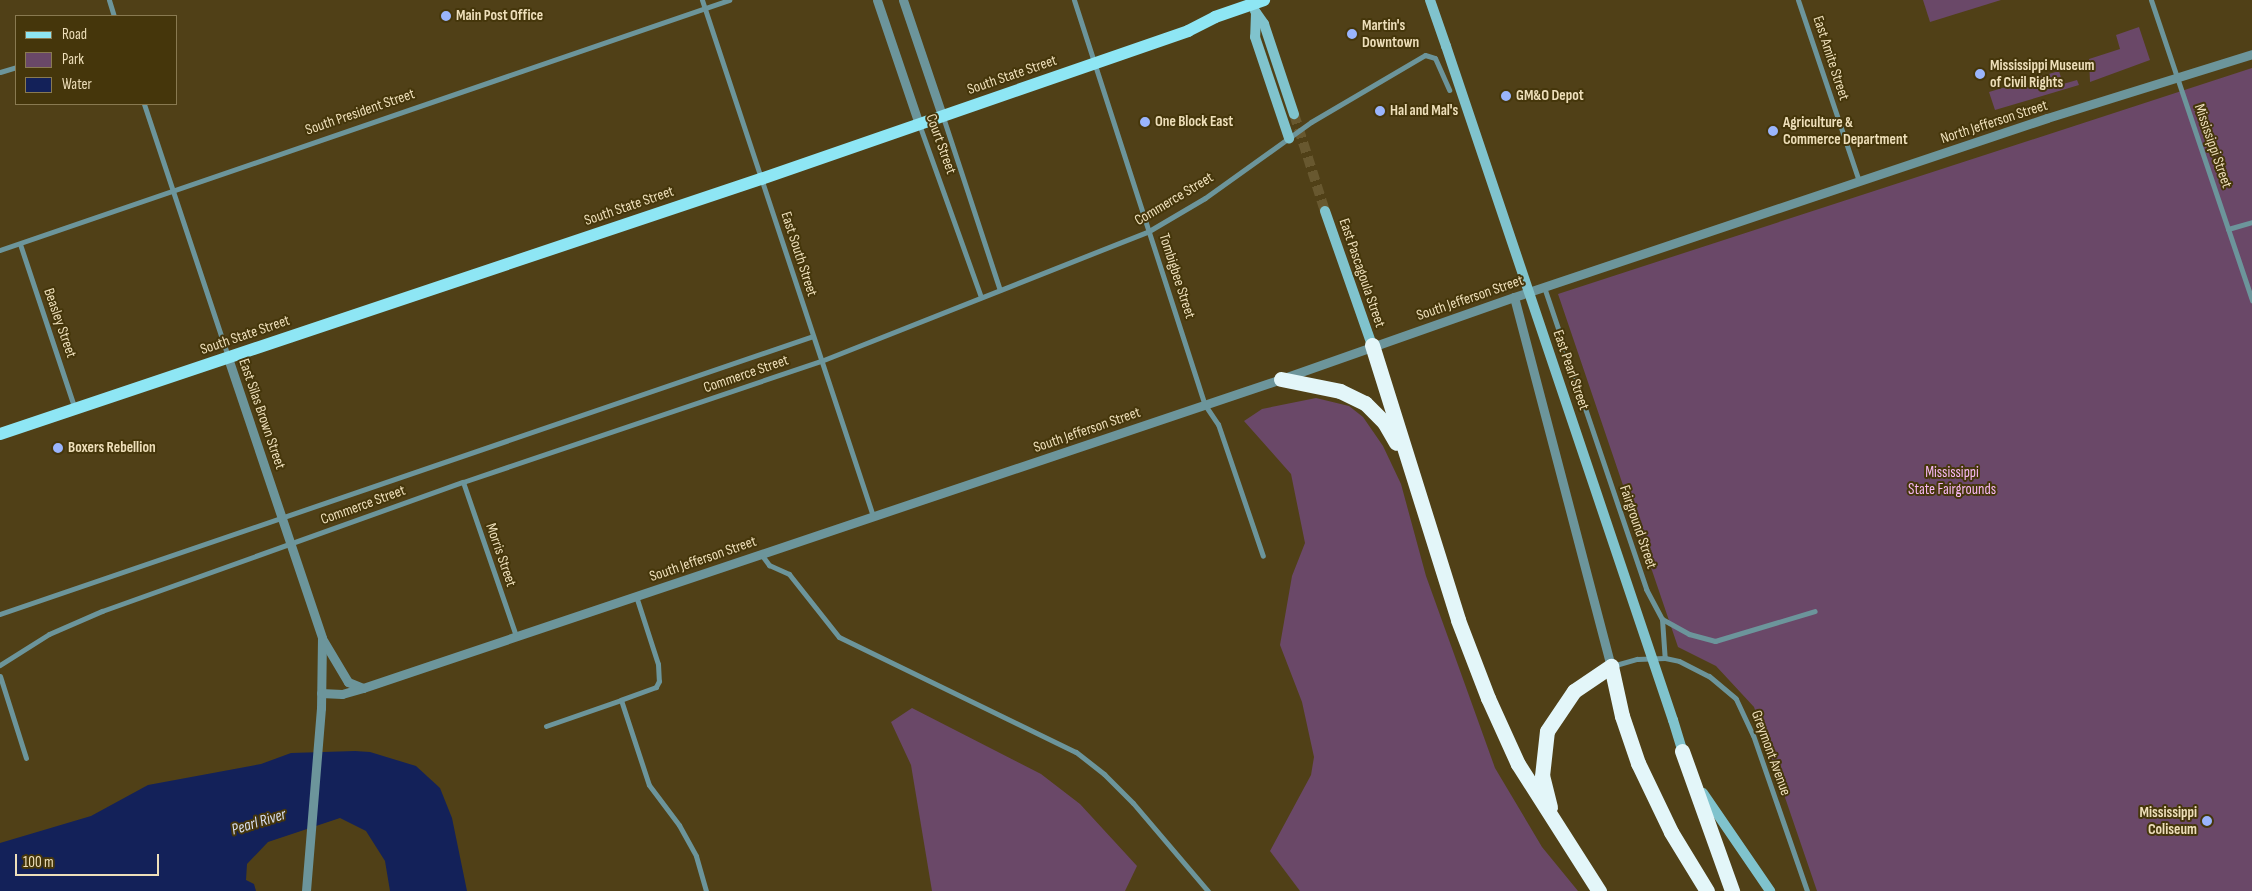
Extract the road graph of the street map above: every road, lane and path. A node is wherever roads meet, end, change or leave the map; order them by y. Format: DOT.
graph roads {
  1 [pos="109,0"];
  2 [pos="702,0"];
  3 [pos="729,0"];
  4 [pos="877,0"];
  5 [pos="903,0"];
  6 [pos="1074,0"];
  7 [pos="1430,0"];
  8 [pos="1798,0"];
  9 [pos="2151,0"];
  10 [pos="1257,4"];
  11 [pos="705,8"];
  12 [pos="114,15"];
  13 [pos="2252,54"];
  14 [pos="1095,63"];
  15 [pos="15,67"];
  16 [pos="0,72"];
  17 [pos="2177,78"];
  18 [pos="1449,90"];
  19 [pos="144,105"];
  20 [pos="1294,114"];
  21 [pos="942,115"];
  22 [pos="919,124"];
  23 [pos="1289,138"];
  24 [pos="761,179"];
  25 [pos="1859,182"];
  26 [pos="174,191"];
  27 [pos="1325,211"];
  28 [pos="2252,222"];
  29 [pos="2228,229"];
  30 [pos="1149,231"];
  31 [pos="20,244"];
  32 [pos="0,250"];
  33 [pos="1544,287"];
  34 [pos="1000,290"];
  35 [pos="981,297"];
  36 [pos="1514,297"];
  37 [pos="2252,300"];
  38 [pos="813,336"];
  39 [pos="1372,345"];
  40 [pos="228,358"];
  41 [pos="821,361"];
  42 [pos="1281,379"];
  43 [pos="1205,405"];
  44 [pos="76,410"];
  45 [pos="0,434"];
  46 [pos="1410,466"];
  47 [pos="463,482"];
  48 [pos="873,516"];
  49 [pos="284,517"];
  50 [pos="293,544"];
  51 [pos="760,554"];
  52 [pos="1264,556"];
  53 [pos="636,596"];
  54 [pos="1815,611"];
  55 [pos="0,614"];
  56 [pos="1662,618"];
  57 [pos="516,636"];
  58 [pos="322,638"];
  59 [pos="1665,658"];
  60 [pos="0,665"];
  61 [pos="1611,666"];
  62 [pos="0,676"];
  63 [pos="363,688"];
  64 [pos="321,693"];
  65 [pos="621,700"];
  66 [pos="546,726"];
  67 [pos="1682,751"];
  68 [pos="26,758"];
  69 [pos="1553,821"];
  70 [pos="306,891"];
  71 [pos="706,891"];
  72 [pos="1208,891"];
  73 [pos="1599,891"];
  74 [pos="1706,891"];
  75 [pos="1732,891"];
  76 [pos="1770,891"];
  77 [pos="1807,891"];
  1 -- 12 [label="street"];
  2 -- 11 [label="street, East South Street"];
  3 -- 11 [label="street, South President Street"];
  4 -- 22 [label="street, Court Street"];
  5 -- 21 [label="street, Court Street"];
  6 -- 14 [label="street, Tombigbee Street"];
  7 -- 67 [label="main road, East Pearl Street, bridge"];
  8 -- 25 [label="street, East Amite Street"];
  9 -- 17 [label="street, Mississippi Street"];
  10 -- 14 [label="main road, South State Street"];
  10 -- 20 [label="main road"];
  10 -- 23 [label="main road"];
  11 -- 24 [label="street, East South Street"];
  11 -- 26 [label="street, South President Street"];
  13 -- 17 [label="street, North Jefferson Street"];
  14 -- 21 [label="main road, South State Street"];
  14 -- 30 [label="street, Tombigbee Street"];
  15 -- 16 [label="street"];
  17 -- 25 [label="street, North Jefferson Street"];
  17 -- 29 [label="street, Mississippi Street"];
  18 -- 23 [label="street, Commerce Street"];
  19 -- 26 [label="street, East Silas Brown Street"];
  21 -- 22 [label="main road, South State Street"];
  21 -- 34 [label="street, Court Street"];
  22 -- 24 [label="main road, South State Street"];
  22 -- 35 [label="street, Court Street"];
  23 -- 30 [label="street, Commerce Street"];
  24 -- 38 [label="street, East South Street"];
  24 -- 40 [label="main road, South State Street"];
  25 -- 33 [label="street, South Jefferson Street"];
  26 -- 31 [label="street, South President Street"];
  26 -- 40 [label="street, East Silas Brown Street"];
  27 -- 39 [label="main road, East Pascagoula Street"];
  28 -- 29 [label="street"];
  29 -- 37 [label="street, Mississippi Street"];
  30 -- 34 [label="street, Commerce Street"];
  30 -- 43 [label="street, Tombigbee Street"];
  31 -- 32 [label="street, South President Street"];
  31 -- 44 [label="street, Beasley Street"];
  33 -- 36 [label="street, South Jefferson Street"];
  33 -- 56 [label="street, Fairground Street"];
  34 -- 35 [label="street, Commerce Street"];
  35 -- 41 [label="street, Commerce Street"];
  36 -- 39 [label="street, South Jefferson Street"];
  36 -- 61 [label="street"];
  38 -- 41 [label="street, East South Street"];
  38 -- 49 [label="street, Commerce Street"];
  39 -- 42 [label="street, South Jefferson Street"];
  39 -- 46 [label="highway"];
  40 -- 44 [label="main road, South State Street"];
  40 -- 49 [label="street, East Silas Brown Street"];
  41 -- 47 [label="street, Commerce Street"];
  41 -- 48 [label="street, East South Street"];
  42 -- 43 [label="street, South Jefferson Street"];
  42 -- 46 [label="highway"];
  43 -- 48 [label="street, South Jefferson Street"];
  43 -- 52 [label="street, Tombigbee Street"];
  44 -- 45 [label="main road, South State Street"];
  46 -- 69 [label="highway"];
  47 -- 50 [label="street, Commerce Street"];
  47 -- 57 [label="street, Morris Street"];
  48 -- 51 [label="street, South Jefferson Street"];
  49 -- 50 [label="street, East Silas Brown Street"];
  49 -- 55 [label="street, Commerce Street"];
  50 -- 58 [label="street, East Silas Brown Street"];
  50 -- 60 [label="street, Commerce Street"];
  51 -- 53 [label="street, South Jefferson Street"];
  51 -- 72 [label="street"];
  53 -- 57 [label="street, South Jefferson Street"];
  53 -- 65 [label="street"];
  54 -- 56 [label="street"];
  56 -- 59 [label="street"];
  57 -- 63 [label="street, South Jefferson Street"];
  58 -- 63 [label="street"];
  58 -- 64 [label="street, East Silas Brown Street"];
  59 -- 61 [label="street, Greymont Avenue"];
  59 -- 77 [label="street, Greymont Avenue"];
  61 -- 69 [label="highway"];
  61 -- 74 [label="highway"];
  62 -- 68 [label="street"];
  63 -- 64 [label="street, South Jefferson Street"];
  64 -- 70 [label="street, East Silas Brown Street"];
  65 -- 66 [label="street"];
  65 -- 71 [label="street"];
  67 -- 75 [label="highway"];
  67 -- 76 [label="main road, East Pearl Street"];
  69 -- 73 [label="highway"];
}
